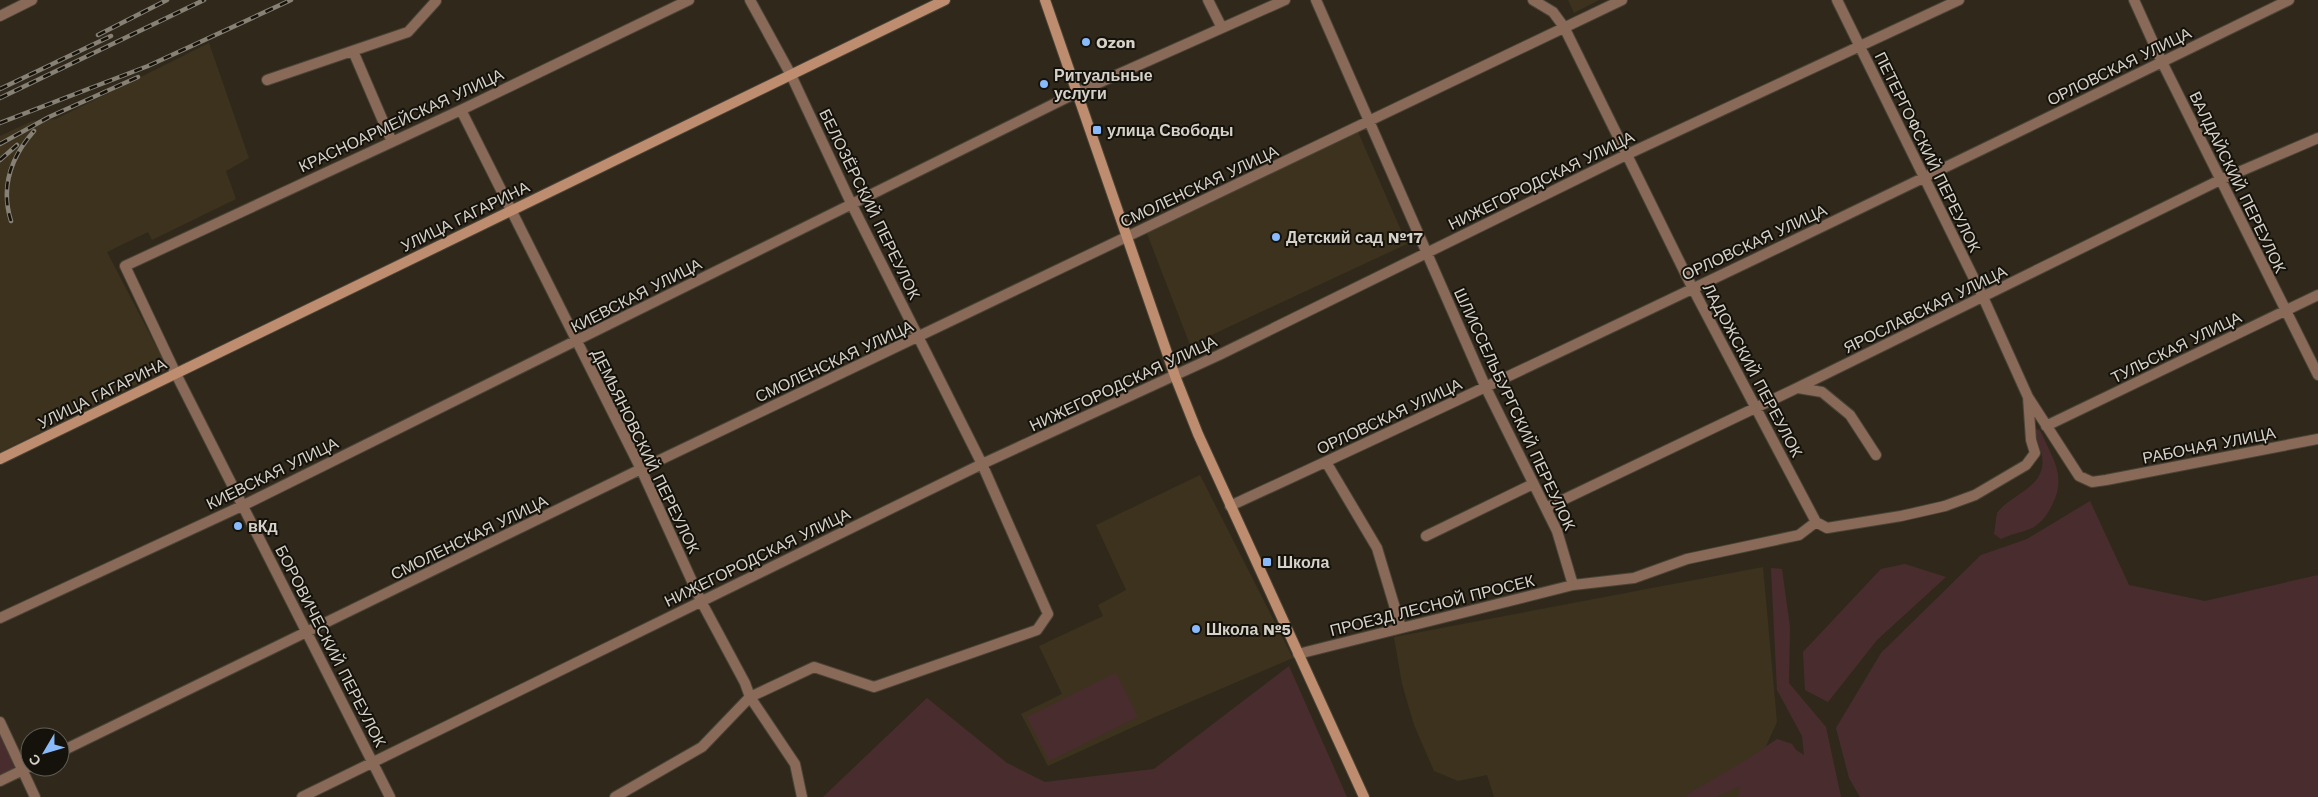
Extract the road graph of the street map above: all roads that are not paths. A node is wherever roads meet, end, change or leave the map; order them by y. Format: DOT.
graph roads {
  1 [pos="32,0"];
  2 [pos="689,0"];
  3 [pos="750,0"];
  4 [pos="945,0"];
  5 [pos="1045,0"];
  6 [pos="1208,0"];
  7 [pos="1285,0"];
  8 [pos="1316,0"];
  9 [pos="1533,0"];
  10 [pos="1622,0"];
  11 [pos="1837,0"];
  12 [pos="1959,0"];
  13 [pos="2134,0"];
  14 [pos="2289,0"];
  15 [pos="436,1"];
  16 [pos="0,16"];
  17 [pos="1564,27"];
  18 [pos="1222,28"];
  19 [pos="1859,46"];
  20 [pos="353,51"];
  21 [pos="2162,62"];
  22 [pos="791,75"];
  23 [pos="267,80"];
  24 [pos="1076,93"];
  25 [pos="461,110"];
  26 [pos="1369,122"];
  27 [pos="2318,138"];
  28 [pos="392,142"];
  29 [pos="1628,154"];
  30 [pos="1926,178"];
  31 [pos="2220,180"];
  32 [pos="851,204"];
  33 [pos="511,210"];
  34 [pos="1126,237"];
  35 [pos="1427,254"];
  36 [pos="125,266"];
  37 [pos="1692,287"];
  38 [pos="2318,295"];
  39 [pos="1983,297"];
  40 [pos="2285,311"];
  41 [pos="919,337"];
  42 [pos="576,341"];
  43 [pos="176,374"];
  44 [pos="2318,375"];
  45 [pos="1175,376"];
  46 [pos="1486,388"];
  47 [pos="1797,388"];
  48 [pos="2028,396"];
  49 [pos="1756,407"];
  50 [pos="2046,426"];
  51 [pos="2318,439"];
  52 [pos="1876,455"];
  53 [pos="0,459"];
  54 [pos="1326,462"];
  55 [pos="982,464"];
  56 [pos="641,469"];
  57 [pos="2106,480"];
  58 [pos="1533,484"];
  59 [pos="244,505"];
  60 [pos="1230,506"];
  61 [pos="1546,508"];
  62 [pos="1816,522"];
  63 [pos="1426,536"];
  64 [pos="1573,585"];
  65 [pos="701,601"];
  66 [pos="0,618"];
  67 [pos="1401,628"];
  68 [pos="308,632"];
  69 [pos="1298,654"];
  70 [pos="750,697"];
  71 [pos="0,722"];
  72 [pos="70,747"];
  73 [pos="20,756"];
  74 [pos="373,763"];
  75 [pos="20,771"];
  76 [pos="29,777"];
  77 [pos="0,781"];
  78 [pos="35,797"];
  79 [pos="302,797"];
  80 [pos="390,797"];
  81 [pos="615,797"];
  82 [pos="802,797"];
  83 [pos="1364,797"];
  1 -- 16 [label="street"];
  2 -- 25 [label="street, КРАСНОАРМЕЙСКАЯ УЛИЦА"];
  3 -- 22 [label="street, БЕЛОЗЁРСКИЙ ПЕРЕУЛОК"];
  4 -- 22 [label="street, УЛИЦА ГАГАРИНА"];
  5 -- 24 [label="street"];
  6 -- 18 [label="street"];
  7 -- 18 [label="street, КИЕВСКАЯ УЛИЦА"];
  8 -- 26 [label="street, ШЛИССЕЛЬБУРГСКИЙ ПЕРЕУЛОК"];
  9 -- 17 [label="street, ЛАДОЖСКИЙ ПЕРЕУЛОК"];
  10 -- 17 [label="street, СМОЛЕНСКАЯ УЛИЦА"];
  11 -- 19 [label="street, ПЕТЕРГОФСКИЙ ПЕРЕУЛОК"];
  12 -- 19 [label="street, НИЖЕГОРОДСКАЯ УЛИЦА"];
  13 -- 21 [label="street, ВАЛДАЙСКИЙ ПЕРЕУЛОК"];
  14 -- 21 [label="street, ОРЛОВСКАЯ УЛИЦА"];
  15 -- 20 [label="street"];
  17 -- 26 [label="street, СМОЛЕНСКАЯ УЛИЦА"];
  17 -- 29 [label="street, ЛАДОЖСКИЙ ПЕРЕУЛОК"];
  18 -- 24 [label="street, КИЕВСКАЯ УЛИЦА"];
  19 -- 29 [label="street, НИЖЕГОРОДСКАЯ УЛИЦА"];
  19 -- 30 [label="street, ПЕТЕРГОФСКИЙ ПЕРЕУЛОК"];
  20 -- 23 [label="street"];
  20 -- 28 [label="street"];
  21 -- 30 [label="street, ОРЛОВСКАЯ УЛИЦА"];
  21 -- 31 [label="street, ВАЛДАЙСКИЙ ПЕРЕУЛОК"];
  22 -- 32 [label="street, БЕЛОЗЁРСКИЙ ПЕРЕУЛОК"];
  22 -- 33 [label="street, УЛИЦА ГАГАРИНА"];
  24 -- 32 [label="street, КИЕВСКАЯ УЛИЦА"];
  24 -- 34 [label="street"];
  25 -- 28 [label="street, КРАСНОАРМЕЙСКАЯ УЛИЦА"];
  25 -- 33 [label="street, ДЕМЬЯНОВСКИЙ ПЕРЕУЛОК"];
  26 -- 34 [label="street, СМОЛЕНСКАЯ УЛИЦА"];
  26 -- 35 [label="street, ШЛИССЕЛЬБУРГСКИЙ ПЕРЕУЛОК"];
  27 -- 31 [label="street, ЯРОСЛАВСКАЯ УЛИЦА"];
  28 -- 36 [label="street, КРАСНОАРМЕЙСКАЯ УЛИЦА"];
  29 -- 35 [label="street, НИЖЕГОРОДСКАЯ УЛИЦА"];
  29 -- 37 [label="street, ЛАДОЖСКИЙ ПЕРЕУЛОК"];
  30 -- 37 [label="street, ОРЛОВСКАЯ УЛИЦА"];
  30 -- 39 [label="street, ПЕТЕРГОФСКИЙ ПЕРЕУЛОК"];
  31 -- 39 [label="street, ЯРОСЛАВСКАЯ УЛИЦА"];
  31 -- 40 [label="street, ВАЛДАЙСКИЙ ПЕРЕУЛОК"];
  32 -- 41 [label="street, БЕЛОЗЁРСКИЙ ПЕРЕУЛОК"];
  32 -- 42 [label="street, КИЕВСКАЯ УЛИЦА"];
  33 -- 42 [label="street, ДЕМЬЯНОВСКИЙ ПЕРЕУЛОК"];
  33 -- 43 [label="street, УЛИЦА ГАГАРИНА"];
  34 -- 41 [label="street, СМОЛЕНСКАЯ УЛИЦА"];
  34 -- 45 [label="street"];
  35 -- 45 [label="street, НИЖЕГОРОДСКАЯ УЛИЦА"];
  35 -- 46 [label="street, ШЛИССЕЛЬБУРГСКИЙ ПЕРЕУЛОК"];
  36 -- 43 [label="street, БОРОВИЧЕСКИЙ ПЕРЕУЛОК"];
  37 -- 46 [label="street, ОРЛОВСКАЯ УЛИЦА"];
  37 -- 49 [label="street, ЛАДОЖСКИЙ ПЕРЕУЛОК"];
  38 -- 40 [label="street, ТУЛЬСКАЯ УЛИЦА"];
  39 -- 47 [label="street, ЯРОСЛАВСКАЯ УЛИЦА"];
  39 -- 48 [label="street, ПЕТЕРГОФСКИЙ ПЕРЕУЛОК"];
  40 -- 44 [label="street, ВАЛДАЙСКИЙ ПЕРЕУЛОК"];
  40 -- 50 [label="street, ТУЛЬСКАЯ УЛИЦА"];
  41 -- 55 [label="street, БЕЛОЗЁРСКИЙ ПЕРЕУЛОК"];
  41 -- 56 [label="street, СМОЛЕНСКАЯ УЛИЦА"];
  42 -- 56 [label="street, ДЕМЬЯНОВСКИЙ ПЕРЕУЛОК"];
  42 -- 59 [label="street, КИЕВСКАЯ УЛИЦА"];
  43 -- 53 [label="street, УЛИЦА ГАГАРИНА"];
  43 -- 59 [label="street, БОРОВИЧЕСКИЙ ПЕРЕУЛОК"];
  45 -- 55 [label="street, НИЖЕГОРОДСКАЯ УЛИЦА"];
  45 -- 60 [label="street"];
  46 -- 54 [label="street, ОРЛОВСКАЯ УЛИЦА"];
  46 -- 58 [label="street, ШЛИССЕЛЬБУРГСКИЙ ПЕРЕУЛОК"];
  47 -- 49 [label="street, ЯРОСЛАВСКАЯ УЛИЦА"];
  47 -- 52 [label="street"];
  48 -- 50 [label="street, ПЕТЕРГОФСКИЙ ПЕРЕУЛОК"];
  48 -- 62 [label="street"];
  49 -- 61 [label="street, ЯРОСЛАВСКАЯ УЛИЦА"];
  49 -- 62 [label="street, ЛАДОЖСКИЙ ПЕРЕУЛОК"];
  50 -- 57 [label="street, ПЕТЕРГОФСКИЙ ПЕРЕУЛОК"];
  51 -- 57 [label="street, РАБОЧАЯ УЛИЦА"];
  54 -- 60 [label="street, ОРЛОВСКАЯ УЛИЦА"];
  54 -- 67 [label="street"];
  55 -- 65 [label="street, НИЖЕГОРОДСКАЯ УЛИЦА"];
  55 -- 70 [label="street, БЕЛОЗЁРСКИЙ ПЕРЕУЛОК"];
  56 -- 65 [label="street, ДЕМЬЯНОВСКИЙ ПЕРЕУЛОК"];
  56 -- 68 [label="street, СМОЛЕНСКАЯ УЛИЦА"];
  58 -- 61 [label="street, ШЛИССЕЛЬБУРГСКИЙ ПЕРЕУЛОК"];
  58 -- 63 [label="street"];
  59 -- 66 [label="street, КИЕВСКАЯ УЛИЦА"];
  59 -- 68 [label="street, БОРОВИЧЕСКИЙ ПЕРЕУЛОК"];
  60 -- 69 [label="street"];
  61 -- 64 [label="street, ШЛИССЕЛЬБУРГСКИЙ ПЕРЕУЛОК"];
  62 -- 64 [label="street"];
  64 -- 67 [label="street, ПРОЕЗД ЛЕСНОЙ ПРОСЕК"];
  65 -- 70 [label="street, ДЕМЬЯНОВСКИЙ ПЕРЕУЛОК"];
  65 -- 74 [label="street, НИЖЕГОРОДСКАЯ УЛИЦА"];
  67 -- 69 [label="street, ПРОЕЗД ЛЕСНОЙ ПРОСЕК"];
  68 -- 72 [label="street, СМОЛЕНСКАЯ УЛИЦА"];
  68 -- 74 [label="street, БОРОВИЧЕСКИЙ ПЕРЕУЛОК"];
  69 -- 83 [label="street"];
  70 -- 81 [label="street"];
  70 -- 82 [label="street, ДЕМЬЯНОВСКИЙ ПЕРЕУЛОК"];
  71 -- 73 [label="street"];
  74 -- 79 [label="street, НИЖЕГОРОДСКАЯ УЛИЦА"];
  74 -- 80 [label="street, БОРОВИЧЕСКИЙ ПЕРЕУЛОК"];
  75 -- 77 [label="street"];
  76 -- 78 [label="street"];
}
